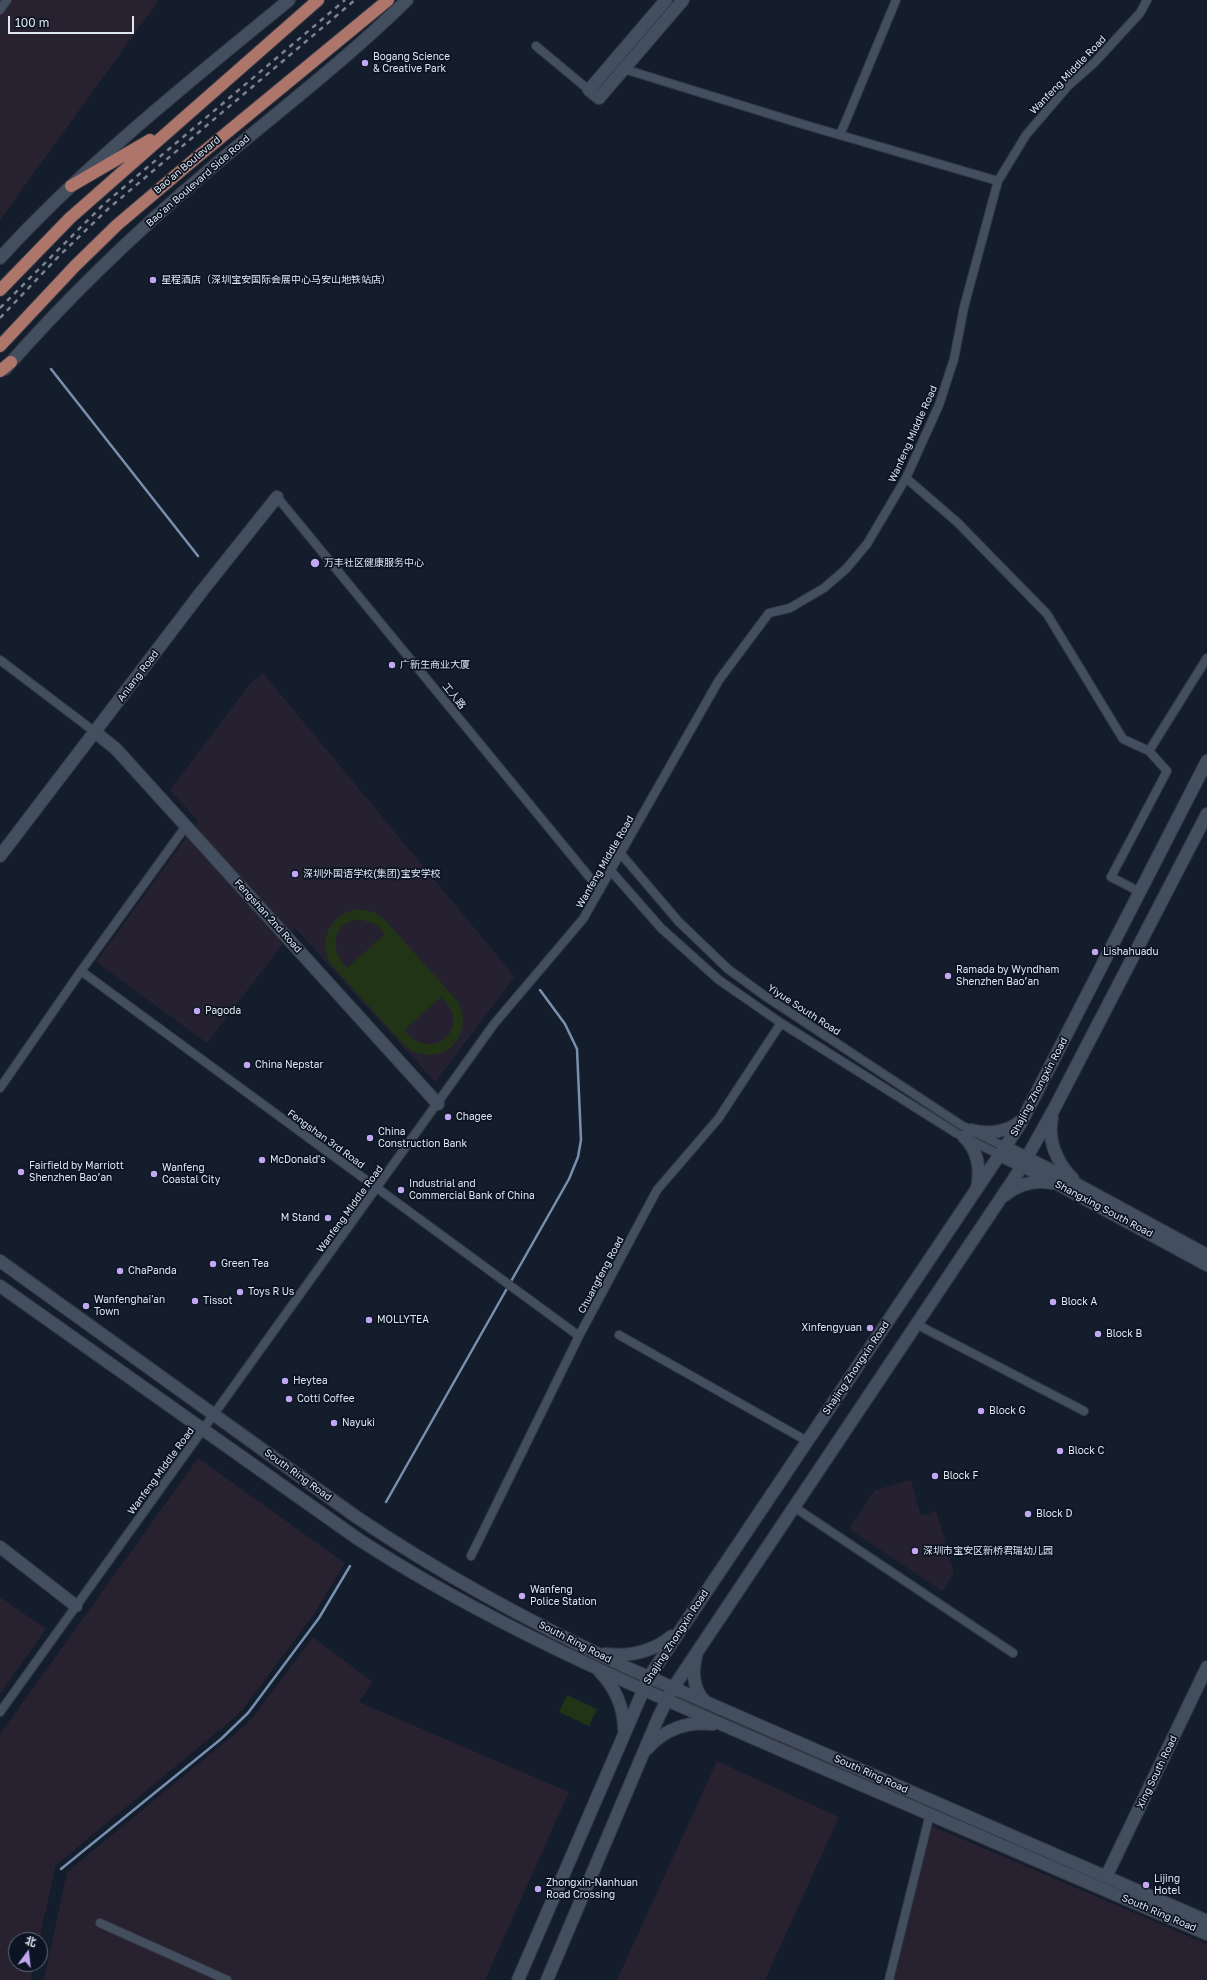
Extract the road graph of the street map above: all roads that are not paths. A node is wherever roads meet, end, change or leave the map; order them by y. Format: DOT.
graph roads {
  1 [pos="7,0"];
  2 [pos="288,0"];
  3 [pos="318,0"];
  4 [pos="388,0"];
  5 [pos="407,0"];
  6 [pos="666,0"];
  7 [pos="683,0"];
  8 [pos="896,0"];
  9 [pos="1147,0"];
  10 [pos="0,10"];
  11 [pos="536,46"];
  12 [pos="624,69"];
  13 [pos="589,90"];
  14 [pos="172,128"];
  15 [pos="840,135"];
  16 [pos="998,181"];
  17 [pos="71,186"];
  18 [pos="0,258"];
  19 [pos="0,290"];
  20 [pos="0,346"];
  21 [pos="11,362"];
  22 [pos="0,371"];
  23 [pos="0,375"];
  24 [pos="906,478"];
  25 [pos="277,497"];
  26 [pos="1207,658"];
  27 [pos="0,660"];
  28 [pos="95,732"];
  29 [pos="1149,752"];
  30 [pos="1207,761"];
  31 [pos="1207,814"];
  32 [pos="186,826"];
  33 [pos="621,854"];
  34 [pos="0,856"];
  35 [pos="611,871"];
  36 [pos="600,890"];
  37 [pos="1140,892"];
  38 [pos="81,971"];
  39 [pos="781,1023"];
  40 [pos="0,1088"];
  41 [pos="438,1104"];
  42 [pos="1054,1109"];
  43 [pos="1024,1118"];
  44 [pos="967,1134"];
  45 [pos="1003,1151"];
  46 [pos="1024,1161"];
  47 [pos="1059,1185"];
  48 [pos="1083,1187"];
  49 [pos="377,1188"];
  50 [pos="976,1192"];
  51 [pos="1000,1199"];
  52 [pos="1207,1255"];
  53 [pos="0,1261"];
  54 [pos="1207,1265"];
  55 [pos="0,1286"];
  56 [pos="916,1324"];
  57 [pos="619,1335"];
  58 [pos="579,1336"];
  59 [pos="1084,1411"];
  60 [pos="214,1415"];
  61 [pos="203,1430"];
  62 [pos="807,1441"];
  63 [pos="794,1507"];
  64 [pos="0,1547"];
  65 [pos="471,1556"];
  66 [pos="76,1606"];
  67 [pos="681,1627"];
  68 [pos="558,1634"];
  69 [pos="550,1647"];
  70 [pos="593,1652"];
  71 [pos="697,1652"];
  72 [pos="1013,1653"];
  73 [pos="1207,1667"];
  74 [pos="598,1670"];
  75 [pos="649,1677"];
  76 [pos="673,1688"];
  77 [pos="642,1690"];
  78 [pos="666,1700"];
  79 [pos="707,1703"];
  80 [pos="0,1712"];
  81 [pos="725,1726"];
  82 [pos="623,1734"];
  83 [pos="641,1758"];
  84 [pos="930,1814"];
  85 [pos="1106,1877"];
  86 [pos="1207,1921"];
  87 [pos="100,1923"];
  88 [pos="1207,1934"];
  89 [pos="227,1980"];
  90 [pos="518,1980"];
  91 [pos="547,1980"];
  92 [pos="889,1980"];
  1 -- 10 [label="street"];
  2 -- 17 [label="street"];
  3 -- 14 [label="main road"];
  4 -- 20 [label="main road, Bao'an Boulevard"];
  5 -- 21 [label="street, Bao'an Boulevard Side Road"];
  6 -- 13 [label="street"];
  7 -- 12 [label="street"];
  8 -- 15 [label="street"];
  9 -- 16 [label="street, Wanfeng Middle Road"];
  11 -- 13 [label="street"];
  12 -- 13 [label="street"];
  12 -- 15 [label="street"];
  14 -- 17 [label="main road"];
  14 -- 19 [label="main road"];
  15 -- 16 [label="street"];
  16 -- 24 [label="street, Wanfeng Middle Road"];
  17 -- 18 [label="street"];
  21 -- 22 [label="main road"];
  21 -- 23 [label="street, Bao'an Boulevard Side Road"];
  24 -- 29 [label="street"];
  24 -- 33 [label="street, Wanfeng Middle Road"];
  25 -- 28 [label="street, Anlang Road"];
  25 -- 36 [label="street, 工人路"];
  26 -- 29 [label="street"];
  27 -- 28 [label="street"];
  28 -- 32 [label="street, Fengshan 2nd Road"];
  28 -- 34 [label="street, Anlang Road"];
  29 -- 37 [label="street"];
  30 -- 37 [label="street, Shajing Zhongxin Road"];
  31 -- 42 [label="street"];
  32 -- 38 [label="street"];
  32 -- 41 [label="street, Fengshan 2nd Road"];
  33 -- 35 [label="street, Wanfeng Middle Road"];
  33 -- 44 [label="street, Yiyue South Road"];
  35 -- 36 [label="street, Wanfeng Middle Road"];
  35 -- 39 [label="street, Yiyue South Road"];
  36 -- 41 [label="street, Wanfeng Middle Road"];
  37 -- 43 [label="street, Shajing Zhongxin Road"];
  38 -- 40 [label="street"];
  38 -- 49 [label="street, Fengshan 3rd Road"];
  39 -- 44 [label="street, Yiyue South Road"];
  39 -- 58 [label="street, Chuangfeng Road"];
  41 -- 49 [label="street, Wanfeng Middle Road"];
  42 -- 46 [label="street"];
  42 -- 48 [label="street"];
  43 -- 44 [label="street"];
  43 -- 45 [label="street, Shajing Zhongxin Road"];
  44 -- 45 [label="street, Yiyue South Road"];
  44 -- 50 [label="street"];
  45 -- 46 [label="street, Shangxing South Road"];
  45 -- 50 [label="street, Shajing Zhongxin Road"];
  46 -- 47 [label="street, Shangxing South Road"];
  46 -- 48 [label="street, Shangxing South Road"];
  46 -- 51 [label="street"];
  47 -- 51 [label="street"];
  47 -- 54 [label="street, Shangxing South Road"];
  48 -- 52 [label="street, Shangxing South Road"];
  49 -- 58 [label="street, Fengshan 3rd Road"];
  49 -- 60 [label="street, Wanfeng Middle Road"];
  50 -- 62 [label="street, Shajing Zhongxin Road"];
  51 -- 56 [label="street"];
  53 -- 60 [label="street, South Ring Road"];
  55 -- 61 [label="street, South Ring Road"];
  56 -- 59 [label="street"];
  56 -- 63 [label="street"];
  57 -- 62 [label="street"];
  58 -- 65 [label="street, Chuangfeng Road"];
  60 -- 61 [label="street, Wanfeng Middle Road"];
  60 -- 68 [label="street, South Ring Road"];
  61 -- 66 [label="street, Wanfeng Middle Road"];
  61 -- 69 [label="street, South Ring Road"];
  62 -- 67 [label="street, Shajing Zhongxin Road"];
  63 -- 71 [label="street"];
  63 -- 72 [label="street"];
  64 -- 66 [label="street"];
  66 -- 80 [label="street, Wanfeng Middle Road"];
  67 -- 70 [label="street"];
  67 -- 75 [label="street, Shajing Zhongxin Road"];
  68 -- 69 [label="street"];
  68 -- 70 [label="street, South Ring Road"];
  69 -- 74 [label="street, South Ring Road"];
  70 -- 75 [label="street, South Ring Road"];
  71 -- 76 [label="street"];
  71 -- 79 [label="street"];
  73 -- 85 [label="street, Xing South Road"];
  74 -- 77 [label="street, South Ring Road"];
  74 -- 82 [label="street"];
  75 -- 76 [label="street, South Ring Road"];
  75 -- 77 [label="street, Shajing Zhongxin Road"];
  76 -- 78 [label="street"];
  76 -- 79 [label="street, South Ring Road"];
  77 -- 78 [label="street, South Ring Road"];
  77 -- 82 [label="street, Shajing Zhongxin Road"];
  78 -- 81 [label="street, South Ring Road"];
  78 -- 83 [label="street"];
  79 -- 85 [label="street, South Ring Road"];
  81 -- 83 [label="street"];
  81 -- 84 [label="street, South Ring Road"];
  82 -- 90 [label="street, Shajing Zhongxin Road"];
  83 -- 91 [label="street"];
  84 -- 88 [label="street, South Ring Road"];
  84 -- 92 [label="street"];
  85 -- 86 [label="street, South Ring Road"];
  87 -- 89 [label="street"];
}
